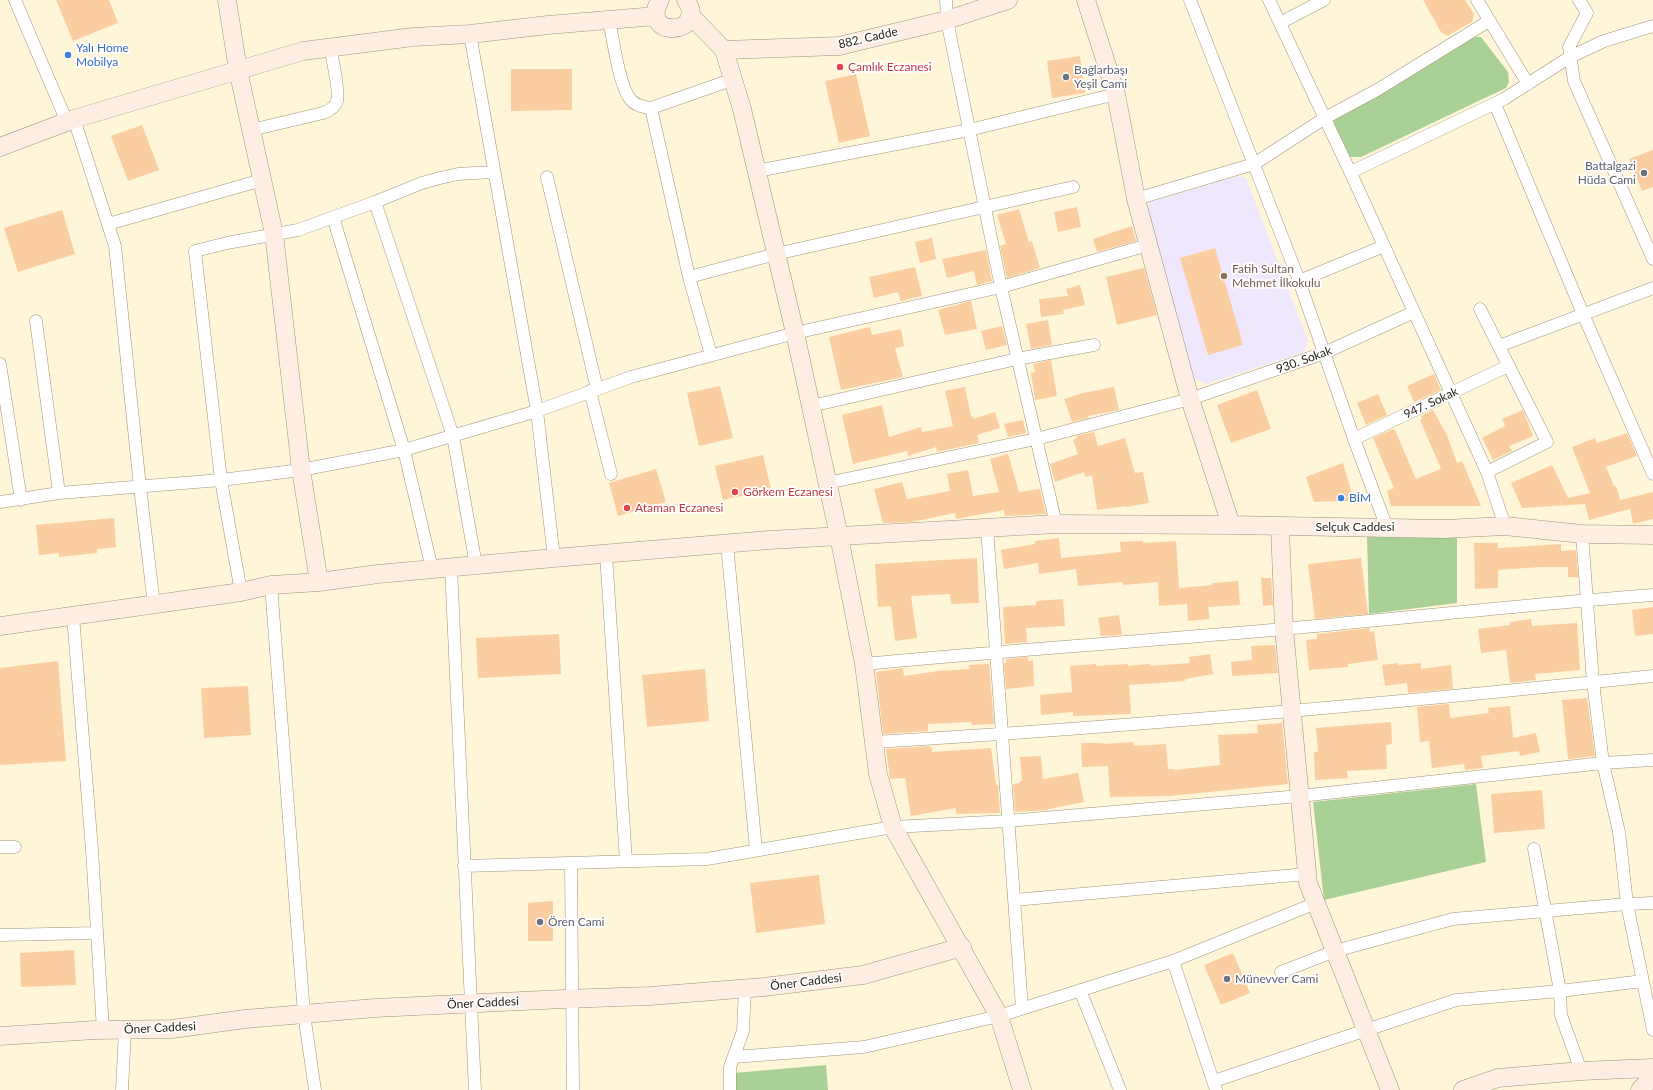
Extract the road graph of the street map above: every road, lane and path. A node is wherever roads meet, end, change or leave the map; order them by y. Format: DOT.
graph roads {
  1 [pos="15,0"];
  2 [pos="227,0"];
  3 [pos="946,0"];
  4 [pos="1008,0"];
  5 [pos="1086,0"];
  6 [pos="1190,0"];
  7 [pos="1269,0"];
  8 [pos="1324,0"];
  9 [pos="1477,0"];
  10 [pos="1579,0"];
  11 [pos="658,8"];
  12 [pos="688,8"];
  13 [pos="609,20"];
  14 [pos="947,20"];
  15 [pos="1490,21"];
  16 [pos="1280,23"];
  17 [pos="1653,26"];
  18 [pos="470,34"];
  19 [pos="330,47"];
  20 [pos="724,50"];
  21 [pos="1570,57"];
  22 [pos="238,70"];
  23 [pos="734,79"];
  24 [pos="1528,84"];
  25 [pos="1116,94"];
  26 [pos="1494,104"];
  27 [pos="651,108"];
  28 [pos="1325,118"];
  29 [pos="70,120"];
  30 [pos="252,130"];
  31 [pos="969,130"];
  32 [pos="0,147"];
  33 [pos="1254,164"];
  34 [pos="757,171"];
  35 [pos="493,172"];
  36 [pos="1351,172"];
  37 [pos="546,177"];
  38 [pos="262,180"];
  39 [pos="1073,187"];
  40 [pos="1136,199"];
  41 [pos="375,202"];
  42 [pos="985,206"];
  43 [pos="333,217"];
  44 [pos="108,224"];
  45 [pos="274,234"];
  46 [pos="1148,245"];
  47 [pos="1384,246"];
  48 [pos="776,254"];
  49 [pos="1653,258"];
  50 [pos="689,276"];
  51 [pos="1299,281"];
  52 [pos="1001,287"];
  53 [pos="1653,288"];
  54 [pos="1480,309"];
  55 [pos="1414,312"];
  56 [pos="1583,314"];
  57 [pos="36,321"];
  58 [pos="795,333"];
  59 [pos="1094,345"];
  60 [pos="1499,346"];
  61 [pos="1324,353"];
  62 [pos="711,355"];
  63 [pos="1017,359"];
  64 [pos="0,364"];
  65 [pos="1508,366"];
  66 [pos="594,390"];
  67 [pos="1451,394"];
  68 [pos="1190,399"];
  69 [pos="810,406"];
  70 [pos="537,411"];
  71 [pos="453,436"];
  72 [pos="1036,439"];
  73 [pos="1354,439"];
  74 [pos="404,450"];
  75 [pos="301,470"];
  76 [pos="1486,472"];
  77 [pos="611,474"];
  78 [pos="1653,474"];
  79 [pos="221,480"];
  80 [pos="827,483"];
  81 [pos="140,487"];
  82 [pos="59,493"];
  83 [pos="21,500"];
  84 [pos="0,502"];
  85 [pos="1056,524"];
  86 [pos="1231,525"];
  87 [pos="1505,526"];
  88 [pos="1280,527"];
  89 [pos="987,528"];
  90 [pos="1388,528"];
  91 [pos="1582,534"];
  92 [pos="1653,535"];
  93 [pos="839,536"];
  94 [pos="727,544"];
  95 [pos="606,554"];
  96 [pos="554,558"];
  97 [pos="476,565"];
  98 [pos="451,567"];
  99 [pos="432,569"];
  100 [pos="319,582"];
  101 [pos="272,586"];
  102 [pos="241,592"];
  103 [pos="1653,595"];
  104 [pos="1587,600"];
  105 [pos="154,605"];
  106 [pos="73,616"];
  107 [pos="0,626"];
  108 [pos="1284,629"];
  109 [pos="996,652"];
  110 [pos="864,664"];
  111 [pos="1653,676"];
  112 [pos="1593,682"];
  113 [pos="1292,712"];
  114 [pos="1002,735"];
  115 [pos="874,742"];
  116 [pos="1653,760"];
  117 [pos="1603,763"];
  118 [pos="1300,796"];
  119 [pos="1008,821"];
  120 [pos="893,827"];
  121 [pos="15,846"];
  122 [pos="0,847"];
  123 [pos="756,850"];
  124 [pos="1534,850"];
  125 [pos="626,861"];
  126 [pos="571,863"];
  127 [pos="464,866"];
  128 [pos="1307,874"];
  129 [pos="1014,900"];
  130 [pos="1316,903"];
  131 [pos="1653,903"];
  132 [pos="1627,904"];
  133 [pos="1546,911"];
  134 [pos="97,933"];
  135 [pos="0,935"];
  136 [pos="962,947"];
  137 [pos="1335,951"];
  138 [pos="1173,961"];
  139 [pos="1282,972"];
  140 [pos="1643,981"];
  141 [pos="745,989"];
  142 [pos="1080,990"];
  143 [pos="1560,991"];
  144 [pos="572,998"];
  145 [pos="470,1004"];
  146 [pos="1022,1008"];
  147 [pos="304,1014"];
  148 [pos="999,1016"];
  149 [pos="102,1030"];
  150 [pos="125,1030"];
  151 [pos="1653,1030"];
  152 [pos="1367,1031"];
  153 [pos="0,1036"];
  154 [pos="734,1057"];
  155 [pos="1653,1068"];
  156 [pos="1581,1071"];
  157 [pos="1653,1076"];
  158 [pos="1215,1086"];
  159 [pos="122,1090"];
  160 [pos="315,1090"];
  161 [pos="475,1090"];
  162 [pos="573,1090"];
  163 [pos="730,1090"];
  164 [pos="1022,1090"];
  165 [pos="1120,1090"];
  166 [pos="1390,1090"];
  167 [pos="1463,1090"];
  168 [pos="1640,1090"];
  1 -- 29 [label="street"];
  2 -- 22 [label="street"];
  3 -- 14 [label="street"];
  4 -- 14 [label="street, 882. Cadde"];
  5 -- 25 [label="street"];
  6 -- 33 [label="street"];
  7 -- 16 [label="street"];
  8 -- 16 [label="street"];
  9 -- 15 [label="street"];
  10 -- 21 [label="street"];
  11 -- 12 [label="street"];
  11 -- 13 [label="street"];
  12 -- 20 [label="street"];
  13 -- 18 [label="street"];
  13 -- 27 [label="street"];
  14 -- 20 [label="street, 882. Cadde"];
  14 -- 31 [label="street"];
  15 -- 24 [label="street"];
  15 -- 28 [label="street"];
  16 -- 28 [label="street"];
  17 -- 21 [label="street"];
  18 -- 19 [label="street"];
  18 -- 35 [label="street"];
  19 -- 22 [label="street"];
  19 -- 30 [label="street"];
  20 -- 23 [label="street"];
  21 -- 24 [label="street"];
  21 -- 49 [label="street"];
  22 -- 29 [label="street"];
  22 -- 30 [label="street"];
  23 -- 27 [label="street"];
  23 -- 34 [label="street"];
  24 -- 26 [label="street"];
  25 -- 31 [label="street"];
  25 -- 40 [label="street"];
  26 -- 36 [label="street"];
  26 -- 56 [label="street"];
  27 -- 50 [label="street"];
  28 -- 33 [label="street"];
  28 -- 36 [label="street"];
  29 -- 32 [label="street"];
  29 -- 44 [label="street"];
  30 -- 38 [label="street"];
  31 -- 34 [label="street"];
  31 -- 42 [label="street"];
  33 -- 40 [label="street"];
  33 -- 51 [label="street"];
  34 -- 48 [label="street"];
  35 -- 41 [label="street"];
  35 -- 70 [label="street"];
  36 -- 47 [label="street"];
  37 -- 66 [label="street"];
  38 -- 44 [label="street"];
  38 -- 45 [label="street"];
  39 -- 42 [label="street"];
  40 -- 46 [label="street"];
  41 -- 43 [label="street"];
  41 -- 71 [label="street"];
  42 -- 48 [label="street"];
  42 -- 52 [label="street"];
  43 -- 45 [label="street"];
  43 -- 74 [label="street"];
  44 -- 81 [label="street"];
  45 -- 75 [label="street"];
  45 -- 79 [label="street"];
  46 -- 52 [label="street"];
  46 -- 68 [label="street"];
  47 -- 51 [label="street"];
  47 -- 55 [label="street"];
  48 -- 50 [label="street"];
  48 -- 58 [label="street"];
  50 -- 62 [label="street"];
  51 -- 61 [label="street"];
  52 -- 58 [label="street"];
  52 -- 63 [label="street"];
  53 -- 56 [label="street"];
  54 -- 60 [label="street"];
  55 -- 61 [label="street, 930. Sokak"];
  55 -- 67 [label="street"];
  56 -- 60 [label="street"];
  56 -- 78 [label="street"];
  57 -- 82 [label="street"];
  58 -- 62 [label="street"];
  58 -- 69 [label="street"];
  59 -- 63 [label="street"];
  60 -- 65 [label="street"];
  61 -- 68 [label="street, 930. Sokak"];
  61 -- 73 [label="street"];
  62 -- 66 [label="street"];
  63 -- 69 [label="street"];
  63 -- 72 [label="street"];
  64 -- 83 [label="street"];
  65 -- 67 [label="street, 947. Sokak"];
  65 -- 76 [label="street"];
  66 -- 70 [label="street"];
  66 -- 77 [label="street"];
  67 -- 73 [label="street, 947. Sokak"];
  67 -- 76 [label="street"];
  68 -- 72 [label="street, 930. Sokak"];
  68 -- 86 [label="street"];
  69 -- 80 [label="street"];
  70 -- 71 [label="street"];
  70 -- 96 [label="street"];
  71 -- 74 [label="street"];
  71 -- 97 [label="street"];
  72 -- 80 [label="street, 930. Sokak"];
  72 -- 85 [label="street"];
  73 -- 90 [label="street"];
  74 -- 75 [label="street"];
  74 -- 99 [label="street"];
  75 -- 79 [label="street"];
  75 -- 100 [label="street"];
  76 -- 87 [label="street"];
  79 -- 81 [label="street"];
  79 -- 102 [label="street"];
  80 -- 93 [label="street"];
  81 -- 82 [label="street"];
  81 -- 105 [label="street"];
  82 -- 83 [label="street"];
  83 -- 84 [label="street"];
  85 -- 86 [label="street, Selçuk Caddesi"];
  85 -- 89 [label="street, Selçuk Caddesi"];
  86 -- 88 [label="street, Selçuk Caddesi"];
  87 -- 90 [label="street, Selçuk Caddesi"];
  87 -- 91 [label="street, Selçuk Caddesi"];
  88 -- 90 [label="street, Selçuk Caddesi"];
  88 -- 108 [label="street"];
  89 -- 93 [label="street, Selçuk Caddesi"];
  89 -- 109 [label="street"];
  91 -- 92 [label="street, Selçuk Caddesi"];
  91 -- 104 [label="street"];
  93 -- 94 [label="street, Selçuk Caddesi"];
  93 -- 110 [label="street"];
  94 -- 95 [label="street, Selçuk Caddesi"];
  94 -- 123 [label="street"];
  95 -- 96 [label="street, Selçuk Caddesi"];
  95 -- 125 [label="street"];
  96 -- 97 [label="street, Selçuk Caddesi"];
  97 -- 98 [label="street, Selçuk Caddesi"];
  98 -- 99 [label="street, Selçuk Caddesi"];
  98 -- 127 [label="street"];
  99 -- 100 [label="street, Selçuk Caddesi"];
  100 -- 101 [label="street, Selçuk Caddesi"];
  101 -- 102 [label="street, Selçuk Caddesi"];
  101 -- 147 [label="street"];
  102 -- 105 [label="street, Selçuk Caddesi"];
  103 -- 104 [label="street"];
  104 -- 108 [label="street"];
  104 -- 112 [label="street"];
  105 -- 106 [label="street, Selçuk Caddesi"];
  106 -- 107 [label="street, Selçuk Caddesi"];
  106 -- 134 [label="street"];
  108 -- 109 [label="street"];
  108 -- 113 [label="street"];
  109 -- 110 [label="street"];
  109 -- 114 [label="street"];
  110 -- 115 [label="street"];
  111 -- 112 [label="street"];
  112 -- 113 [label="street"];
  112 -- 117 [label="street"];
  113 -- 114 [label="street"];
  113 -- 118 [label="street"];
  114 -- 115 [label="street"];
  114 -- 119 [label="street"];
  115 -- 120 [label="street"];
  116 -- 117 [label="street"];
  117 -- 118 [label="street"];
  117 -- 132 [label="street"];
  118 -- 119 [label="street"];
  118 -- 128 [label="street"];
  119 -- 120 [label="street"];
  119 -- 129 [label="street"];
  120 -- 123 [label="street"];
  120 -- 136 [label="street"];
  121 -- 122 [label="street"];
  123 -- 125 [label="street"];
  124 -- 133 [label="street"];
  125 -- 126 [label="street"];
  126 -- 127 [label="street"];
  126 -- 144 [label="street"];
  127 -- 145 [label="street"];
  128 -- 129 [label="street"];
  128 -- 130 [label="street"];
  129 -- 146 [label="street"];
  130 -- 137 [label="street"];
  130 -- 138 [label="street"];
  131 -- 132 [label="street"];
  132 -- 133 [label="street"];
  132 -- 140 [label="street"];
  133 -- 137 [label="street"];
  133 -- 143 [label="street"];
  134 -- 135 [label="street"];
  134 -- 149 [label="street"];
  136 -- 141 [label="street, Öner Caddesi"];
  136 -- 148 [label="street"];
  137 -- 139 [label="street"];
  137 -- 152 [label="street"];
  138 -- 142 [label="street"];
  138 -- 158 [label="street"];
  140 -- 143 [label="street"];
  140 -- 151 [label="street"];
  141 -- 144 [label="street, Öner Caddesi"];
  141 -- 154 [label="street"];
  142 -- 146 [label="street"];
  142 -- 165 [label="street"];
  143 -- 152 [label="street"];
  143 -- 156 [label="street"];
  144 -- 145 [label="street, Öner Caddesi"];
  144 -- 162 [label="street"];
  145 -- 147 [label="street, Öner Caddesi"];
  145 -- 161 [label="street"];
  146 -- 148 [label="street"];
  147 -- 150 [label="street, Öner Caddesi"];
  147 -- 160 [label="street"];
  148 -- 154 [label="street"];
  148 -- 164 [label="street"];
  149 -- 150 [label="street, Öner Caddesi"];
  149 -- 153 [label="street, Öner Caddesi"];
  150 -- 159 [label="street"];
  152 -- 158 [label="street"];
  152 -- 166 [label="street"];
  154 -- 163 [label="street"];
  155 -- 156 [label="street"];
  156 -- 167 [label="street"];
  157 -- 168 [label="street"];
}
